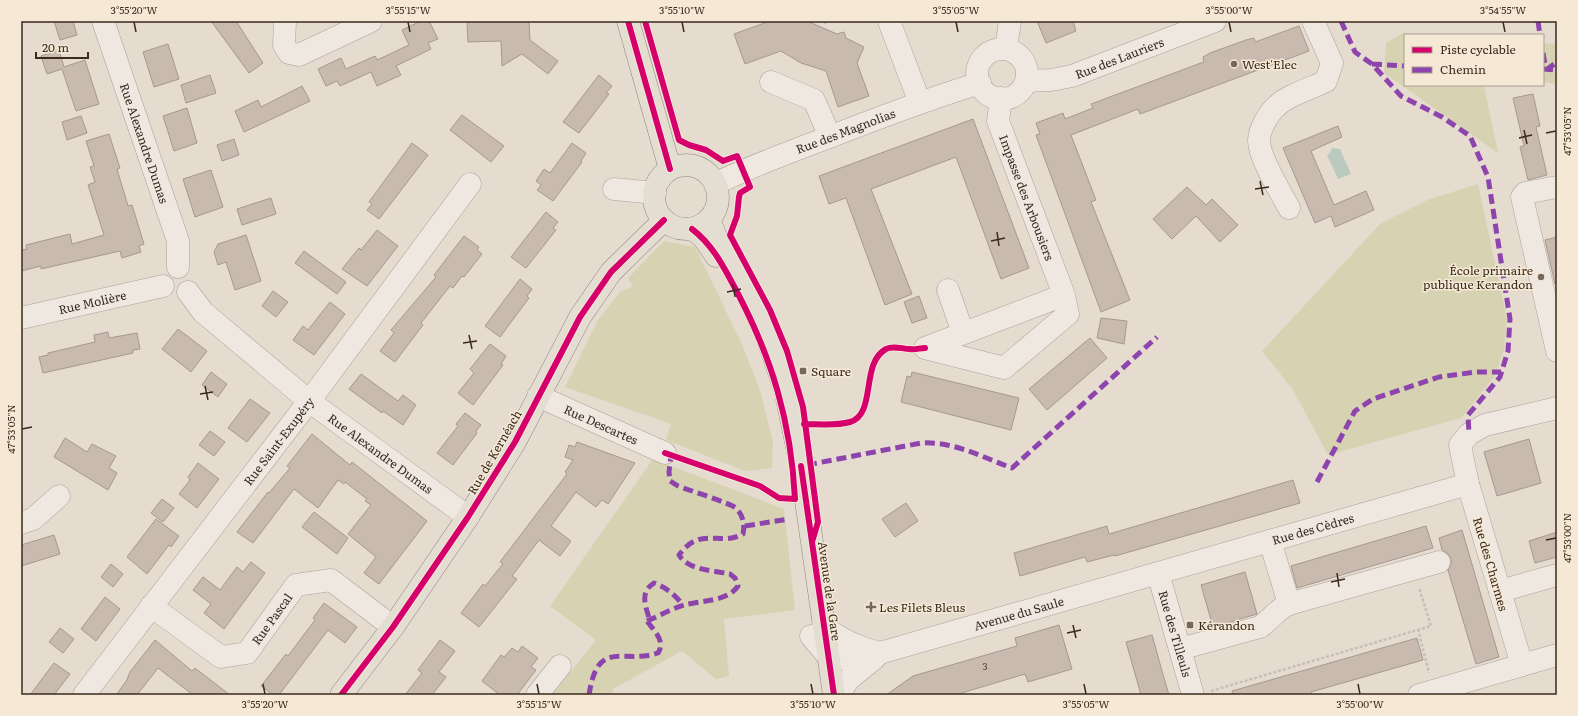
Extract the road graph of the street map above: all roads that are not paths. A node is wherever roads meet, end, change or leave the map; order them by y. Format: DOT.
graph roads {
  1 [pos="103,21"];
  2 [pos="285,21"];
  3 [pos="371,21"];
  4 [pos="628,21"];
  5 [pos="889,21"];
  6 [pos="1010,21"];
  7 [pos="1313,21"];
  8 [pos="1209,22"];
  9 [pos="1006,49"];
  10 [pos="1026,81"];
  11 [pos="771,82"];
  12 [pos="980,83"];
  13 [pos="1001,98"];
  14 [pos="920,103"];
  15 [pos="830,136"];
  16 [pos="670,169"];
  17 [pos="470,184"];
  18 [pos="715,184"];
  19 [pos="1557,187"];
  20 [pos="614,189"];
  21 [pos="655,193"];
  22 [pos="1289,208"];
  23 [pos="664,220"];
  24 [pos="700,224"];
  25 [pos="178,268"];
  26 [pos="163,286"];
  27 [pos="948,290"];
  28 [pos="188,292"];
  29 [pos="1064,295"];
  30 [pos="21,318"];
  31 [pos="963,333"];
  32 [pos="1557,351"];
  33 [pos="538,396"];
  34 [pos="309,401"];
  35 [pos="1556,408"];
  36 [pos="665,453"];
  37 [pos="1468,484"];
  38 [pos="59,496"];
  39 [pos="468,517"];
  40 [pos="21,523"];
  41 [pos="1270,541"];
  42 [pos="1439,562"];
  43 [pos="1158,573"];
  44 [pos="1557,575"];
  45 [pos="1500,591"];
  46 [pos="1289,604"];
  47 [pos="151,606"];
  48 [pos="393,627"];
  49 [pos="817,630"];
  50 [pos="1180,649"];
  51 [pos="880,653"];
  52 [pos="827,655"];
  53 [pos="1557,655"];
  54 [pos="560,666"];
  55 [pos="1522,666"];
  56 [pos="1426,693"];
  57 [pos="1199,694"];
  58 [pos="84,695"];
  59 [pos="341,695"];
  60 [pos="537,695"];
  61 [pos="819,695"];
  62 [pos="834,695"];
  63 [pos="839,695"];
  1 -- 25 [label="street, Rue Alexandre Dumas"];
  2 -- 3 [label="street"];
  4 -- 16 [label="main road"];
  5 -- 14 [label="street"];
  6 -- 9 [label="street"];
  7 -- 22 [label="street"];
  8 -- 10 [label="street, Rue des Lauriers"];
  9 -- 10 [label="street"];
  9 -- 12 [label="street"];
  10 -- 13 [label="street"];
  11 -- 15 [label="street"];
  12 -- 13 [label="street"];
  12 -- 14 [label="street, Rue des Magnolias"];
  13 -- 29 [label="street, Impasse des Arbousiers"];
  14 -- 15 [label="street, Rue des Magnolias"];
  15 -- 18 [label="street, Rue des Magnolias"];
  16 -- 18 [label="main road"];
  16 -- 21 [label="main road"];
  17 -- 34 [label="street, Rue Saint-Exupéry"];
  18 -- 24 [label="main road"];
  19 -- 32 [label="street"];
  20 -- 21 [label="street"];
  21 -- 23 [label="main road"];
  23 -- 24 [label="main road"];
  23 -- 33 [label="main road, Rue de Kernéach"];
  24 -- 49 [label="main road, Avenue de la Gare"];
  25 -- 26 [label="street"];
  25 -- 28 [label="street"];
  26 -- 28 [label="street"];
  26 -- 30 [label="street, Rue Molière"];
  27 -- 31 [label="street"];
  28 -- 34 [label="street, Rue Alexandre Dumas"];
  29 -- 31 [label="street, Impasse des Arbousiers"];
  29 -- 31 [label="street, Impasse des Arbousiers"];
  33 -- 36 [label="street, Rue Descartes"];
  33 -- 39 [label="main road, Rue de Kernéach"];
  34 -- 39 [label="street, Rue Alexandre Dumas"];
  34 -- 47 [label="street, Rue Saint-Exupéry"];
  35 -- 37 [label="street, Rue des Charmes"];
  37 -- 41 [label="street, Rue des Cèdres"];
  37 -- 45 [label="street, Rue des Charmes"];
  38 -- 40 [label="street"];
  39 -- 48 [label="main road, Rue de Kernéach"];
  41 -- 43 [label="street, Rue des Cèdres"];
  41 -- 46 [label="street"];
  42 -- 46 [label="street"];
  43 -- 50 [label="street, Rue des Tilleuls"];
  43 -- 51 [label="street, Avenue du Saule"];
  44 -- 45 [label="street"];
  45 -- 55 [label="street, Rue des Charmes"];
  46 -- 50 [label="street"];
  47 -- 48 [label="street, Rue Pascal"];
  47 -- 58 [label="street, Rue Saint-Exupéry"];
  48 -- 59 [label="main road, Rue de Kernéach"];
  49 -- 51 [label="street"];
  49 -- 52 [label="main road, Avenue de la Gare"];
  49 -- 61 [label="main road, Avenue de la Gare"];
  50 -- 57 [label="street, Rue des Tilleuls"];
  51 -- 52 [label="street, Avenue du Saule"];
  51 -- 63 [label="street"];
  52 -- 62 [label="main road, Avenue de la Gare"];
  53 -- 55 [label="street"];
  54 -- 60 [label="street"];
  55 -- 56 [label="street"];
}
